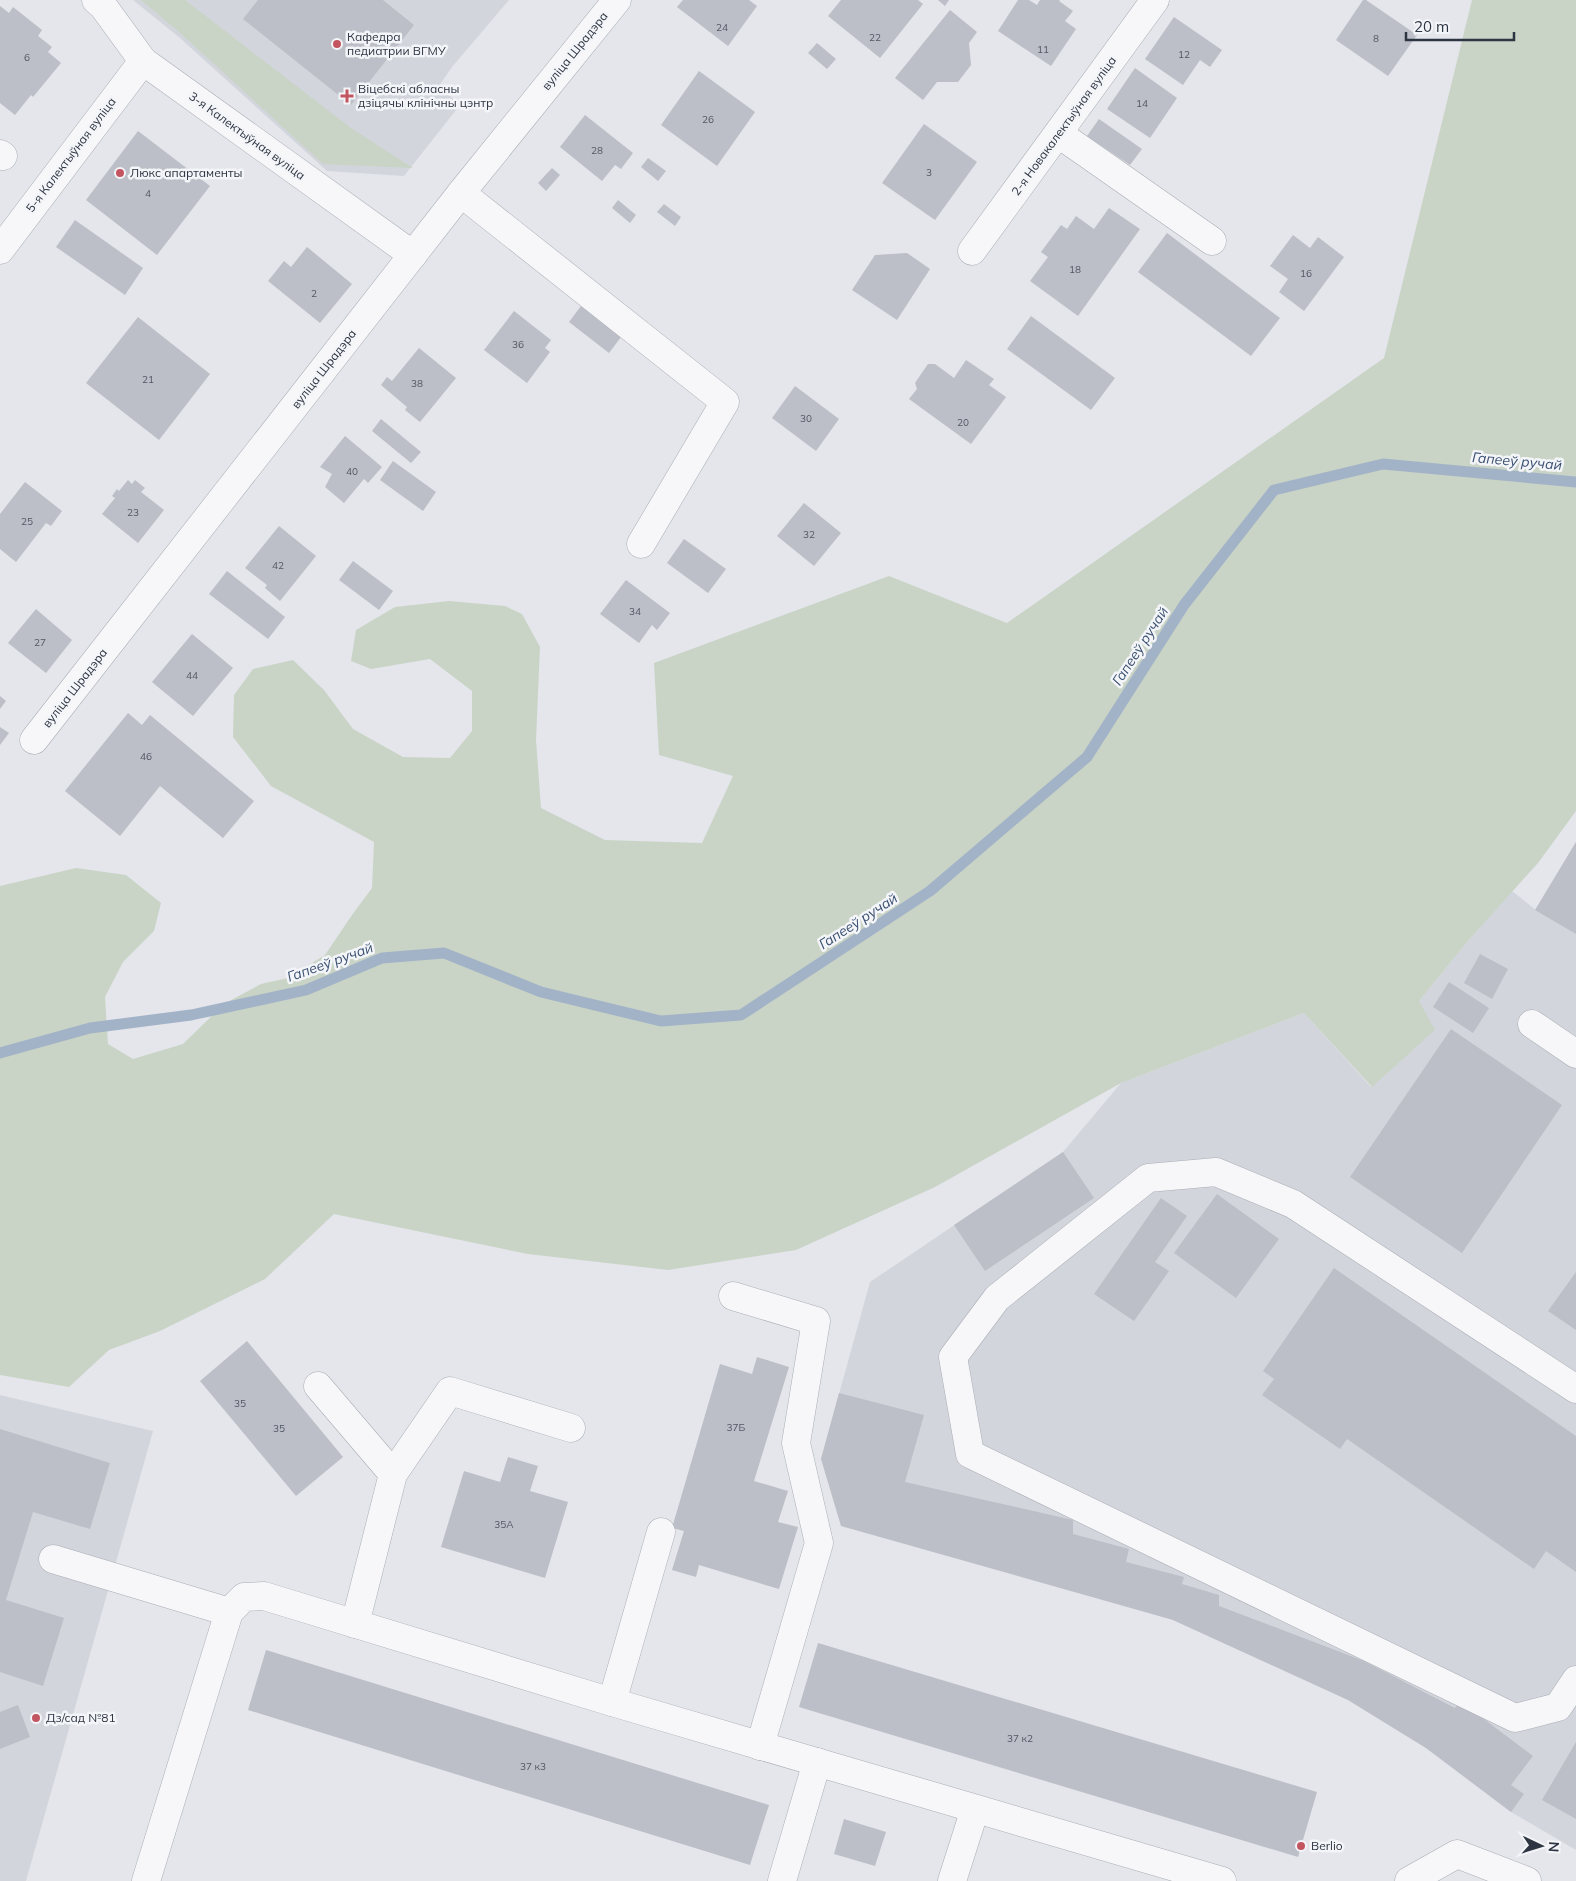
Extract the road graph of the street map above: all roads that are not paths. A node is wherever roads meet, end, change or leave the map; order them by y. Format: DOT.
graph roads {
  1 [pos="96,0"];
  2 [pos="617,0"];
  3 [pos="1155,0"];
  4 [pos="143,61"];
  5 [pos="1059,134"];
  6 [pos="461,193"];
  7 [pos="1212,240"];
  8 [pos="0,250"];
  9 [pos="972,251"];
  10 [pos="413,255"];
  11 [pos="641,544"];
  12 [pos="34,740"];
  13 [pos="1532,1024"];
  14 [pos="1576,1054"];
  15 [pos="733,1296"];
  16 [pos="318,1386"];
  17 [pos="1576,1389"];
  18 [pos="571,1428"];
  19 [pos="393,1474"];
  20 [pos="661,1532"];
  21 [pos="53,1559"];
  22 [pos="229,1612"];
  23 [pos="355,1624"];
  24 [pos="1576,1680"];
  25 [pos="612,1702"];
  26 [pos="760,1746"];
  27 [pos="817,1762"];
  28 [pos="976,1809"];
  29 [pos="146,1881"];
  30 [pos="782,1881"];
  31 [pos="952,1881"];
  32 [pos="1222,1881"];
  33 [pos="1409,1881"];
  34 [pos="1527,1881"];
  1 -- 4 [label="street, 3-я Калектыўная вуліца"];
  2 -- 6 [label="street, вуліца Шрадэра"];
  3 -- 5 [label="street, 2-я Новакалектыўная вуліца"];
  4 -- 8 [label="street, 5-я Калектыўная вуліца"];
  4 -- 10 [label="street, 3-я Калектыўная вуліца"];
  5 -- 7 [label="street"];
  5 -- 9 [label="street, 2-я Новакалектыўная вуліца"];
  6 -- 10 [label="street, вуліца Шрадэра"];
  6 -- 11 [label="street"];
  10 -- 12 [label="street, вуліца Шрадэра"];
  13 -- 14 [label="street"];
  15 -- 26 [label="street"];
  16 -- 19 [label="street"];
  17 -- 24 [label="street"];
  18 -- 19 [label="street"];
  19 -- 23 [label="street"];
  20 -- 25 [label="street"];
  21 -- 22 [label="street"];
  22 -- 23 [label="street"];
  22 -- 29 [label="street"];
  23 -- 25 [label="street"];
  25 -- 26 [label="street"];
  26 -- 27 [label="street"];
  27 -- 28 [label="street"];
  27 -- 30 [label="street"];
  28 -- 31 [label="street"];
  28 -- 32 [label="street"];
  33 -- 34 [label="street"];
}
